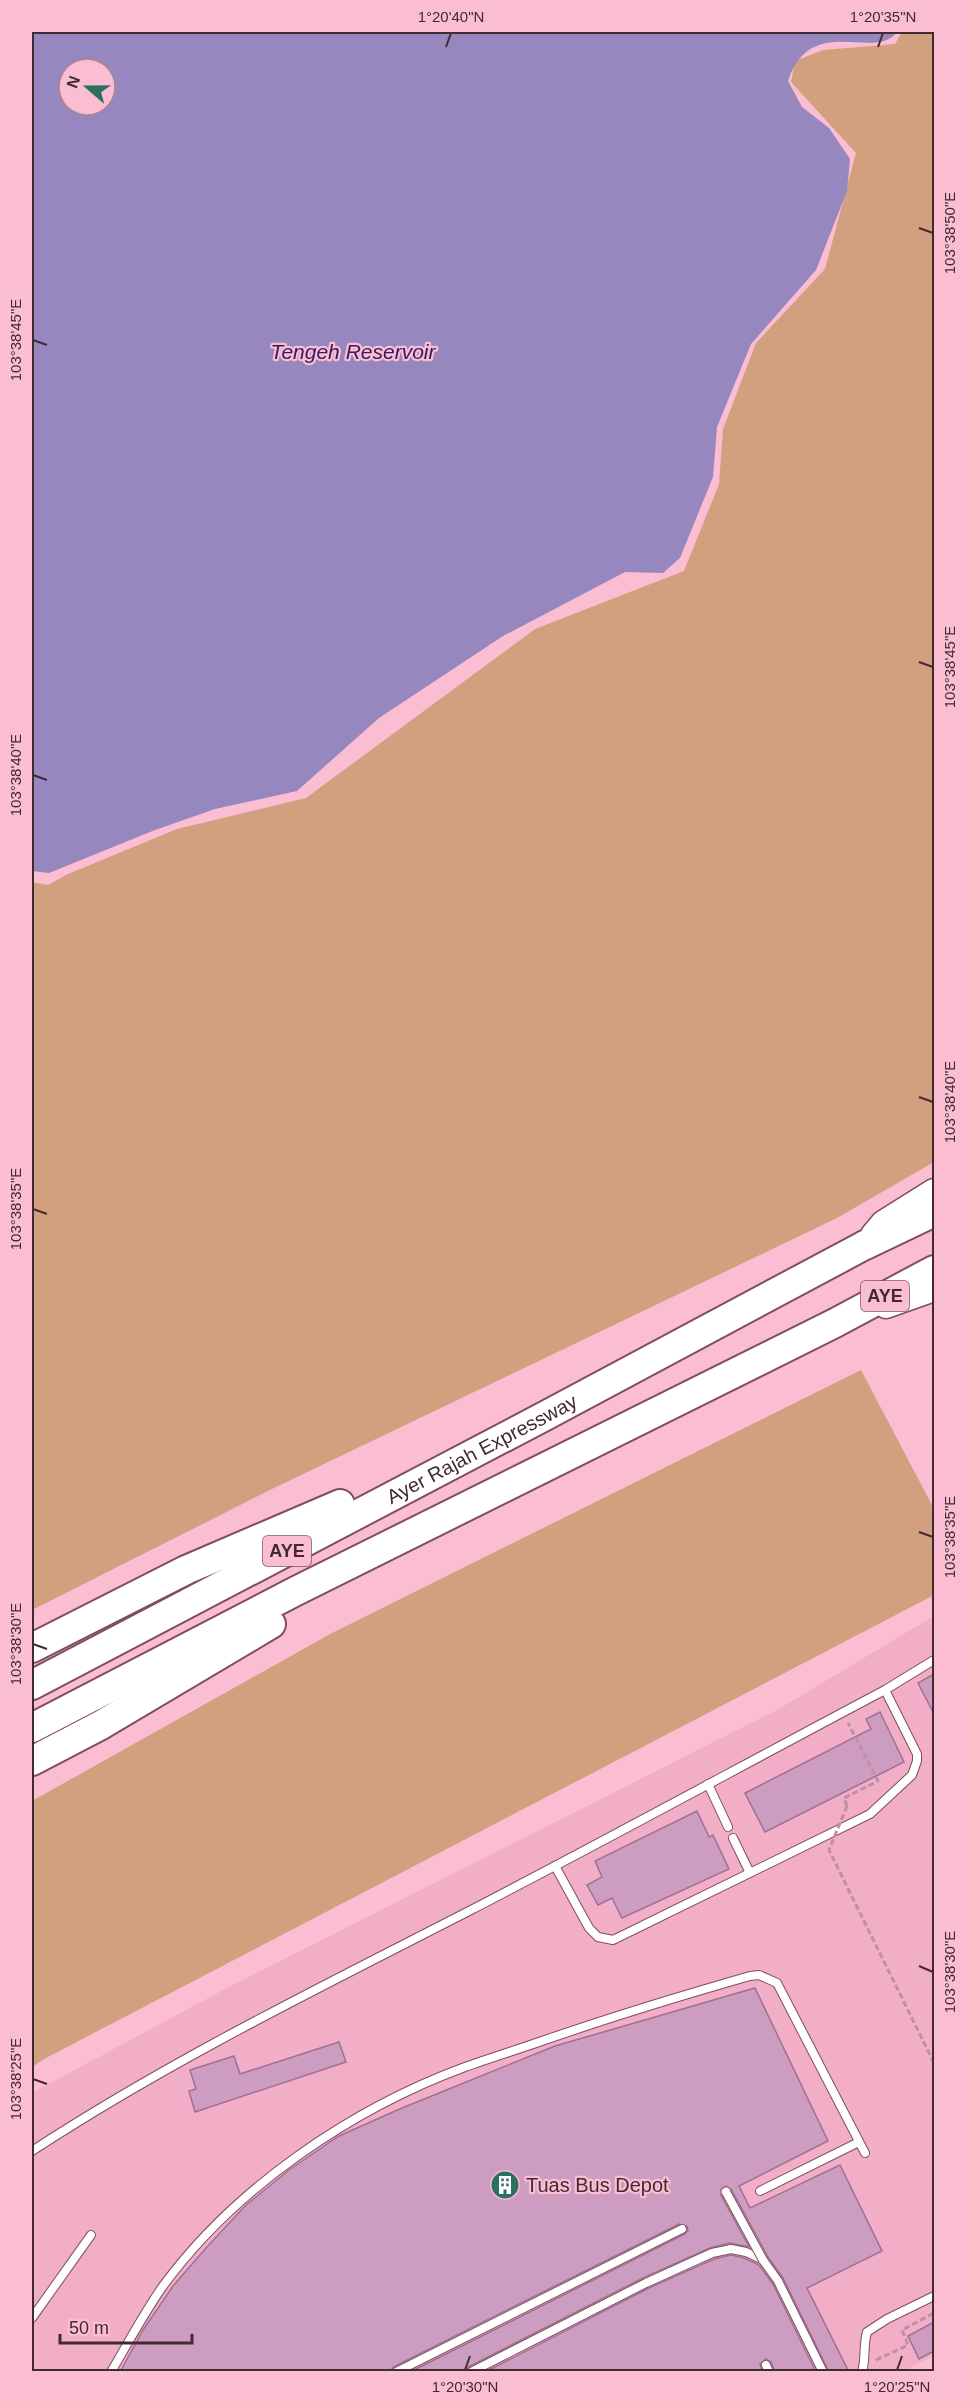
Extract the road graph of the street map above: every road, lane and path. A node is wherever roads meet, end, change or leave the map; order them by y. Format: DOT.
graph roads {
  1 [pos="934,1191"];
  2 [pos="934,1212"];
  3 [pos="863,1246"];
  4 [pos="934,1270"];
  5 [pos="934,1289"];
  6 [pos="835,1323"];
  7 [pos="543,1417"];
  8 [pos="331,1575"];
  9 [pos="32,1648"];
  10 [pos="934,1660"];
  11 [pos="32,1685"];
  12 [pos="885,1690"];
  13 [pos="843,1713"];
  14 [pos="32,1728"];
  15 [pos="32,1761"];
  16 [pos="708,1784"];
  17 [pos="728,1827"];
  18 [pos="733,1838"];
  19 [pos="555,1866"];
  20 [pos="750,1873"];
  21 [pos="934,2063"];
  22 [pos="859,2142"];
  23 [pos="32,2151"];
  24 [pos="865,2153"];
  25 [pos="759,2191"];
  26 [pos="726,2192"];
  27 [pos="682,2229"];
  28 [pos="91,2235"];
  29 [pos="763,2260"];
  30 [pos="934,2296"];
  31 [pos="934,2313"];
  32 [pos="32,2318"];
  33 [pos="863,2369"];
  34 [pos="111,2372"];
  35 [pos="396,2372"];
  36 [pos="471,2372"];
  37 [pos="823,2372"];
  1 -- 3 [label="main road"];
  2 -- 3 [label="highway, Ayer Rajah Expressway / AYE"];
  3 -- 7 [label="highway, Ayer Rajah Expressway / AYE"];
  4 -- 6 [label="highway, AYE"];
  5 -- 6 [label="main road"];
  6 -- 8 [label="highway, AYE"];
  7 -- 9 [label="highway"];
  7 -- 11 [label="highway, Ayer Rajah Expressway / AYE"];
  8 -- 14 [label="highway, AYE"];
  8 -- 15 [label="highway"];
  10 -- 12 [label="lane"];
  12 -- 13 [label="lane"];
  12 -- 20 [label="lane"];
  13 -- 16 [label="lane"];
  13 -- 21 [label="path, bridge"];
  16 -- 17 [label="lane"];
  16 -- 19 [label="lane"];
  18 -- 20 [label="lane"];
  19 -- 20 [label="lane"];
  19 -- 23 [label="lane"];
  22 -- 24 [label="lane"];
  22 -- 25 [label="lane"];
  22 -- 34 [label="lane"];
  26 -- 29 [label="lane, bridge"];
  27 -- 35 [label="lane"];
  28 -- 32 [label="lane"];
  29 -- 36 [label="lane"];
  29 -- 37 [label="lane"];
  30 -- 33 [label="lane"];
  31 -- 33 [label="path"];
}
